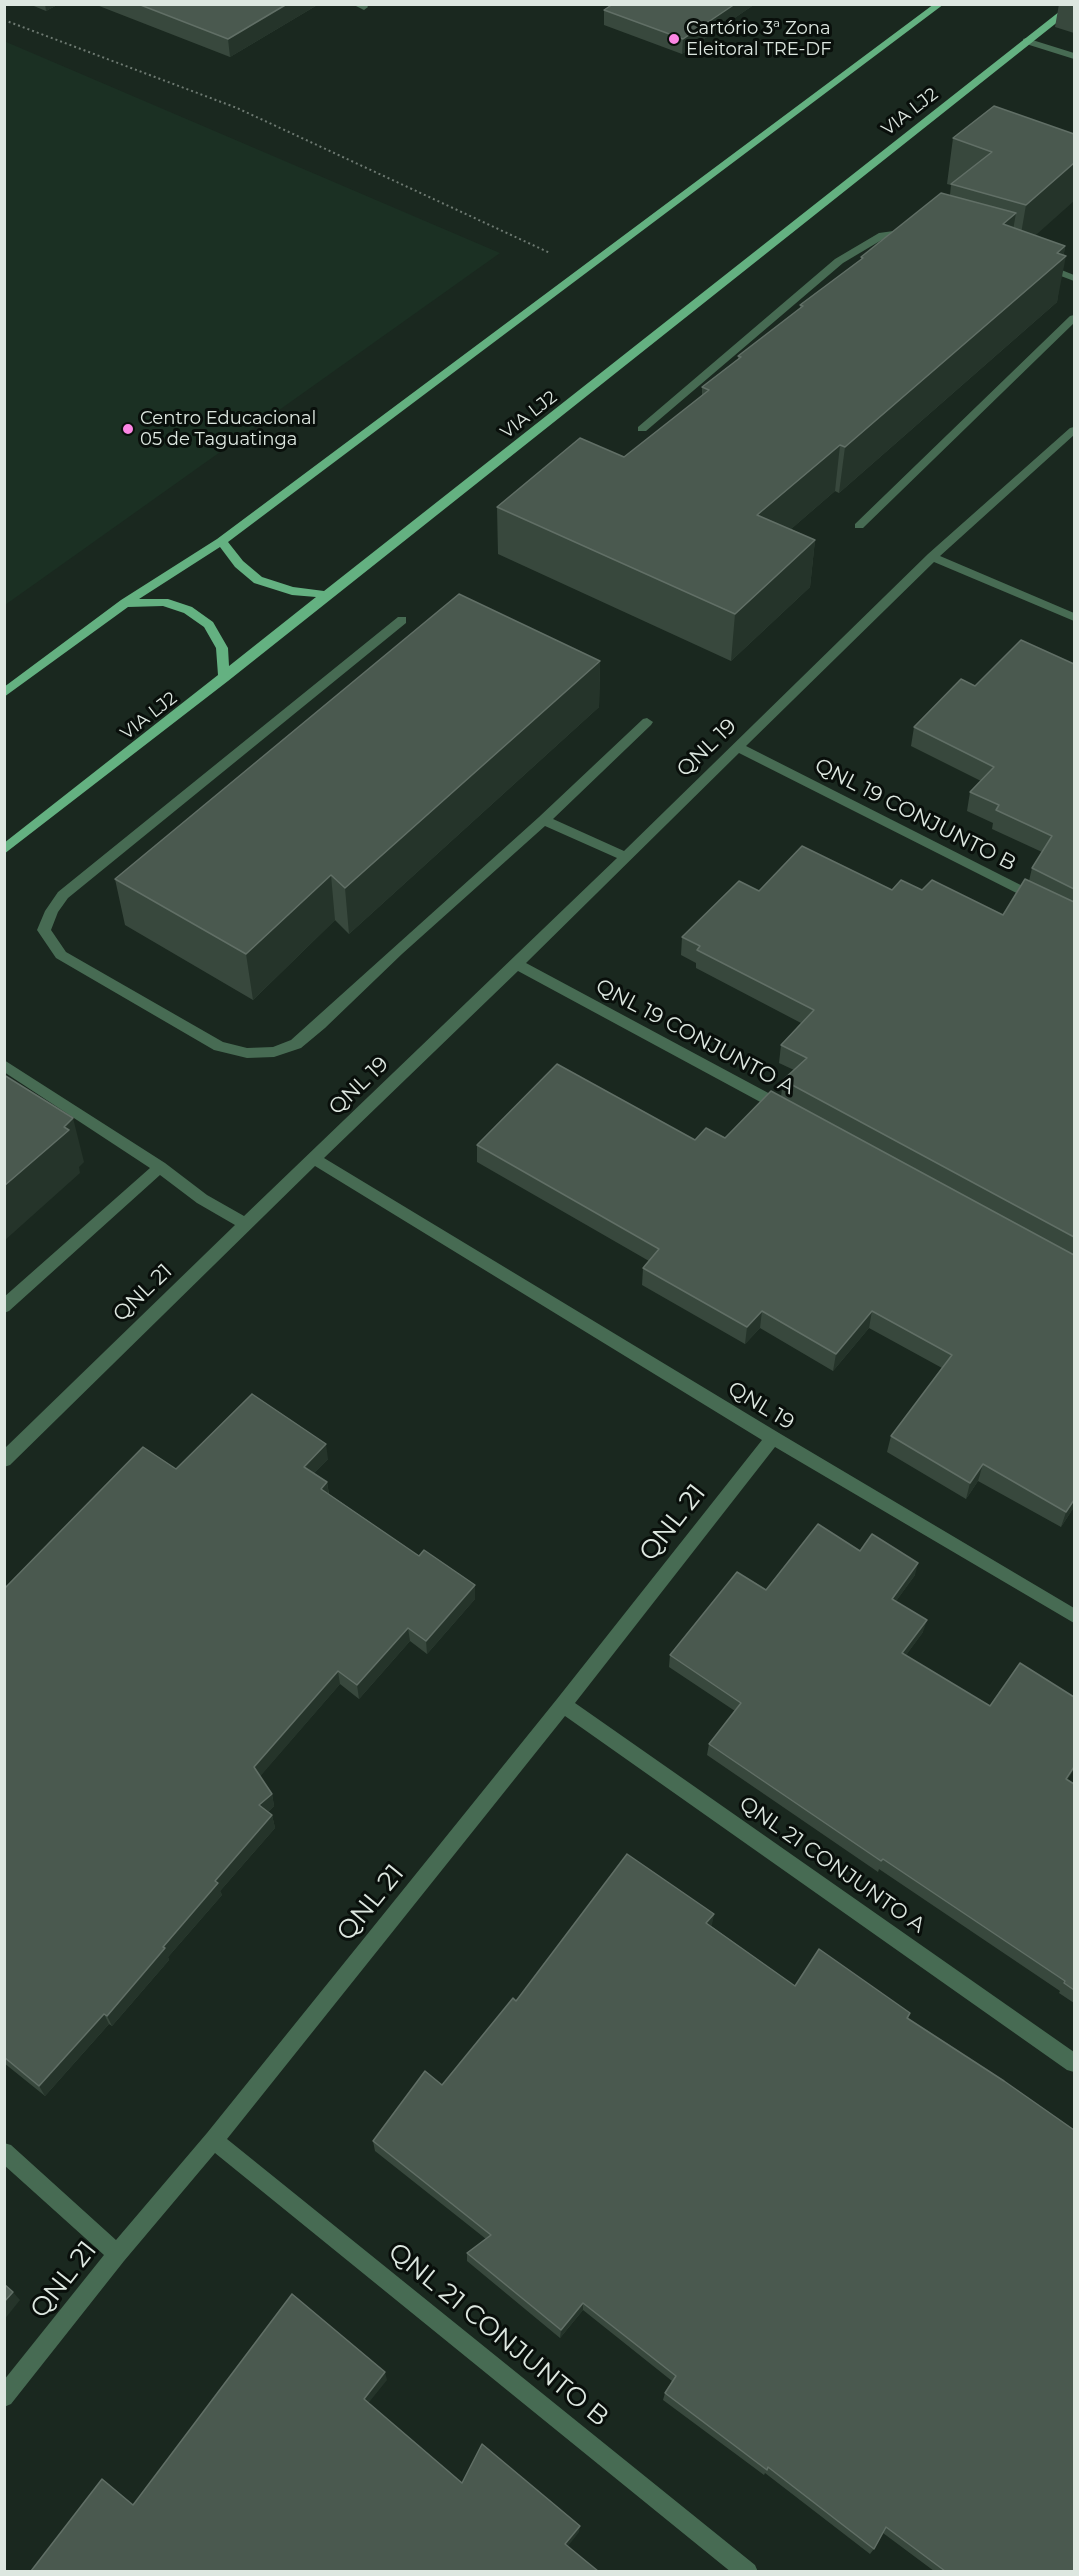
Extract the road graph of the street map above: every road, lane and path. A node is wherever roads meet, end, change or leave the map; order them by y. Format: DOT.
graph roads {
  1 [pos="940,4"];
  2 [pos="1074,4"];
  3 [pos="4,20"];
  4 [pos="1026,42"];
  5 [pos="1074,56"];
  6 [pos="916,231"];
  7 [pos="1036,263"];
  8 [pos="586,269"];
  9 [pos="1074,278"];
  10 [pos="1074,318"];
  11 [pos="642,429"];
  12 [pos="1074,430"];
  13 [pos="859,526"];
  14 [pos="221,541"];
  15 [pos="932,557"];
  16 [pos="328,595"];
  17 [pos="125,603"];
  18 [pos="1074,617"];
  19 [pos="402,620"];
  20 [pos="224,678"];
  21 [pos="4,693"];
  22 [pos="647,722"];
  23 [pos="737,747"];
  24 [pos="544,820"];
  25 [pos="4,850"];
  26 [pos="625,857"];
  27 [pos="1074,916"];
  28 [pos="517,964"];
  29 [pos="4,1065"];
  30 [pos="790,1112"];
  31 [pos="314,1158"];
  32 [pos="160,1167"];
  33 [pos="246,1224"];
  34 [pos="4,1307"];
  35 [pos="773,1438"];
  36 [pos="4,1460"];
  37 [pos="1074,1616"];
  38 [pos="563,1704"];
  39 [pos="1074,2062"];
  40 [pos="214,2140"];
  41 [pos="4,2152"];
  42 [pos="117,2254"];
  43 [pos="4,2397"];
  44 [pos="748,2571"];
  1 -- 8 [label="main road"];
  2 -- 4 [label="main road, VIA LJ2"];
  3 -- 8 [label="path"];
  4 -- 5 [label="street"];
  4 -- 16 [label="main road, VIA LJ2"];
  6 -- 11 [label="street"];
  7 -- 9 [label="street"];
  8 -- 14 [label="main road"];
  10 -- 13 [label="street"];
  12 -- 15 [label="street, QNL 19"];
  14 -- 16 [label="main road"];
  14 -- 17 [label="main road"];
  15 -- 18 [label="street"];
  15 -- 23 [label="street, QNL 19"];
  16 -- 20 [label="main road, VIA LJ2"];
  17 -- 20 [label="main road"];
  17 -- 21 [label="main road"];
  19 -- 24 [label="street"];
  20 -- 25 [label="main road, VIA LJ2"];
  22 -- 24 [label="street"];
  23 -- 26 [label="street, QNL 19"];
  23 -- 27 [label="street, QNL 19 CONJUNTO B"];
  24 -- 26 [label="street"];
  26 -- 28 [label="street, QNL 19"];
  28 -- 30 [label="street, QNL 19 CONJUNTO A"];
  28 -- 31 [label="street, QNL 19"];
  29 -- 32 [label="street"];
  31 -- 33 [label="street, QNL 21"];
  31 -- 35 [label="street, QNL 19"];
  32 -- 33 [label="street"];
  32 -- 34 [label="street"];
  33 -- 36 [label="street, QNL 21"];
  35 -- 37 [label="street, QNL 19"];
  35 -- 38 [label="street, QNL 21"];
  38 -- 39 [label="street, QNL 21 CONJUNTO A"];
  38 -- 40 [label="street, QNL 21"];
  40 -- 42 [label="street, QNL 21"];
  40 -- 44 [label="street, QNL 21 CONJUNTO B"];
  41 -- 42 [label="street"];
  42 -- 43 [label="street, QNL 21"];
}
